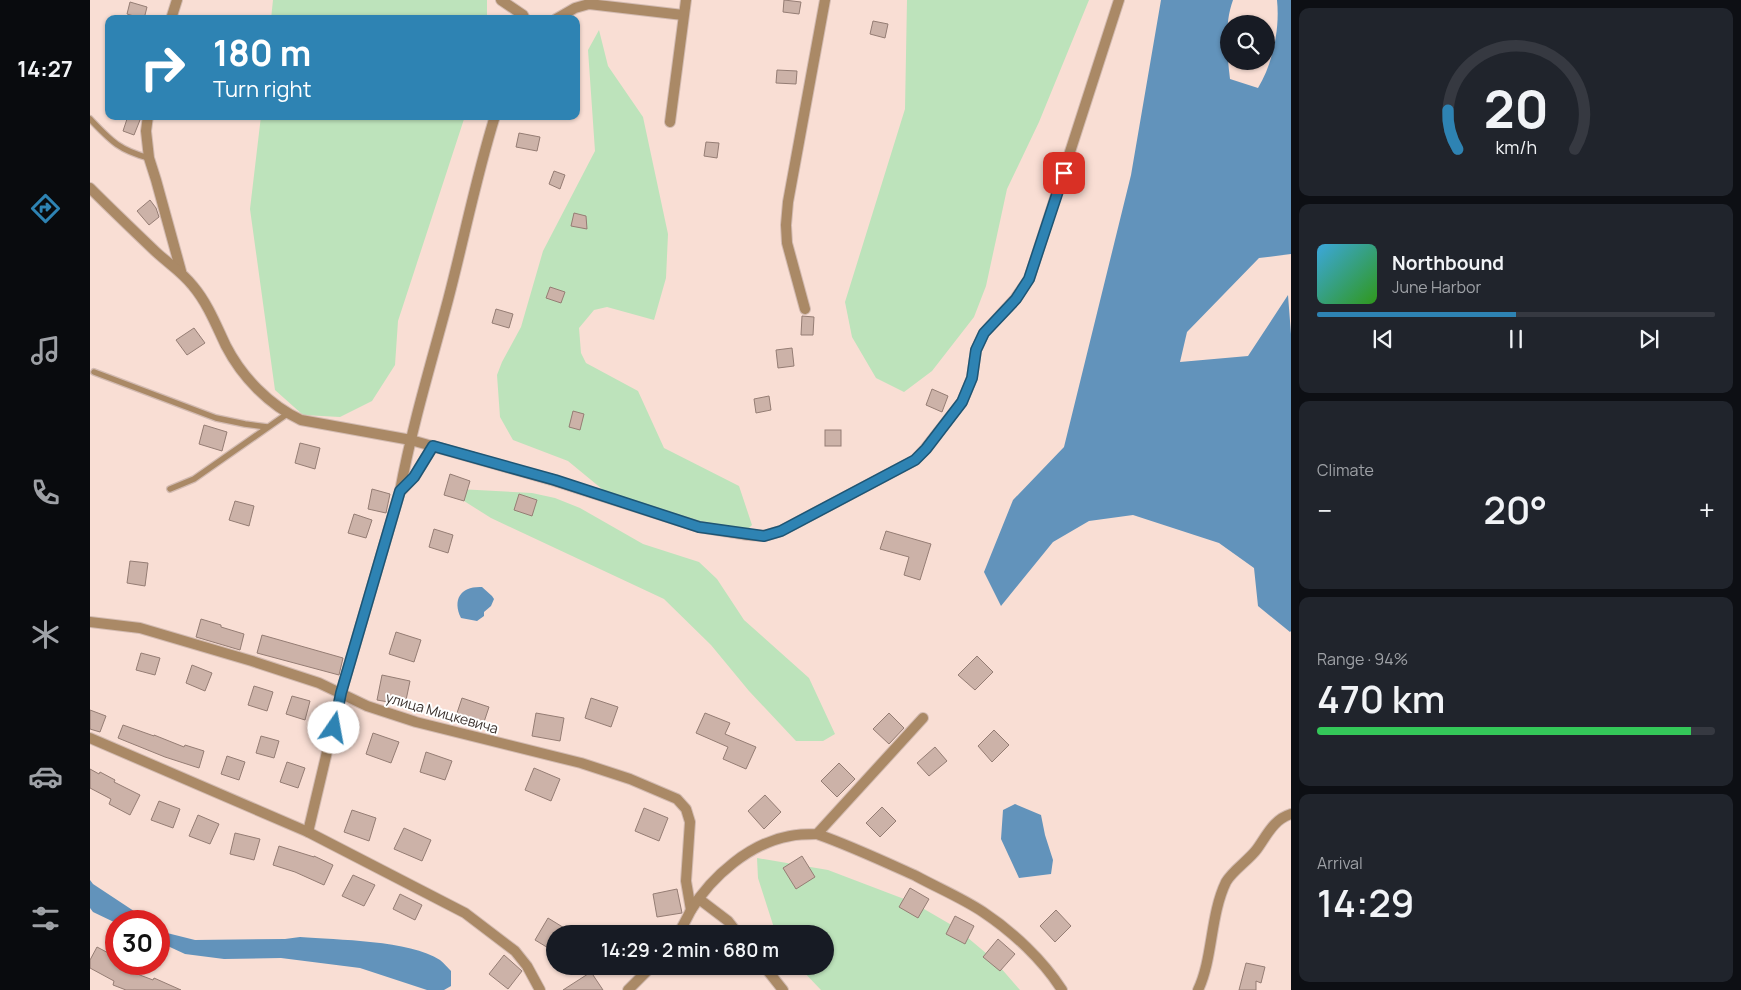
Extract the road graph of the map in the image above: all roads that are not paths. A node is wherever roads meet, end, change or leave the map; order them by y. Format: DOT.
graph roads {
  1 [pos="177,0"];
  2 [pos="501,0"];
  3 [pos="686,0"];
  4 [pos="825,0"];
  5 [pos="1119,0"];
  6 [pos="683,14"];
  7 [pos="172,15"];
  8 [pos="523,15"];
  9 [pos="563,15"];
  10 [pos="90,120"];
  11 [pos="147,120"];
  12 [pos="494,120"];
  13 [pos="670,122"];
  14 [pos="149,158"];
  15 [pos="90,188"];
  16 [pos="181,271"];
  17 [pos="805,309"];
  18 [pos="94,372"];
  19 [pos="287,414"];
  20 [pos="267,427"];
  21 [pos="411,440"];
  22 [pos="433,446"];
  23 [pos="170,489"];
  24 [pos="400,491"];
  25 [pos="90,622"];
  26 [pos="341,693"];
  27 [pos="923,718"];
  28 [pos="90,738"];
  29 [pos="1291,814"];
  30 [pos="308,832"];
  31 [pos="817,834"];
  32 [pos="700,899"];
  33 [pos="691,910"];
  34 [pos="683,925"];
  35 [pos="731,925"];
  36 [pos="643,975"];
  37 [pos="771,975"];
  38 [pos="540,990"];
  39 [pos="628,990"];
  40 [pos="783,990"];
  41 [pos="1062,990"];
  42 [pos="1198,990"];
  1 -- 7 [label="street"];
  2 -- 8 [label="street"];
  3 -- 6 [label="street"];
  4 -- 17 [label="street"];
  5 -- 22 [label="street"];
  6 -- 9 [label="street"];
  6 -- 13 [label="street"];
  10 -- 14 [label="lane"];
  11 -- 14 [label="street"];
  12 -- 21 [label="street"];
  14 -- 16 [label="street"];
  15 -- 16 [label="street"];
  16 -- 19 [label="street"];
  18 -- 20 [label="lane"];
  19 -- 20 [label="lane"];
  19 -- 21 [label="street"];
  20 -- 23 [label="lane"];
  21 -- 22 [label="street"];
  21 -- 24 [label="street"];
  22 -- 24 [label="street"];
  24 -- 26 [label="street"];
  25 -- 26 [label="street, улица Мицкевича"];
  26 -- 30 [label="street"];
  26 -- 33 [label="street, улица Мицкевича"];
  27 -- 31 [label="street"];
  28 -- 30 [label="street"];
  29 -- 42 [label="street"];
  30 -- 38 [label="street"];
  31 -- 32 [label="street"];
  31 -- 41 [label="street"];
  32 -- 33 [label="street"];
  32 -- 35 [label="street"];
  33 -- 34 [label="street"];
  36 -- 39 [label="street"];
  37 -- 40 [label="street"];
}
